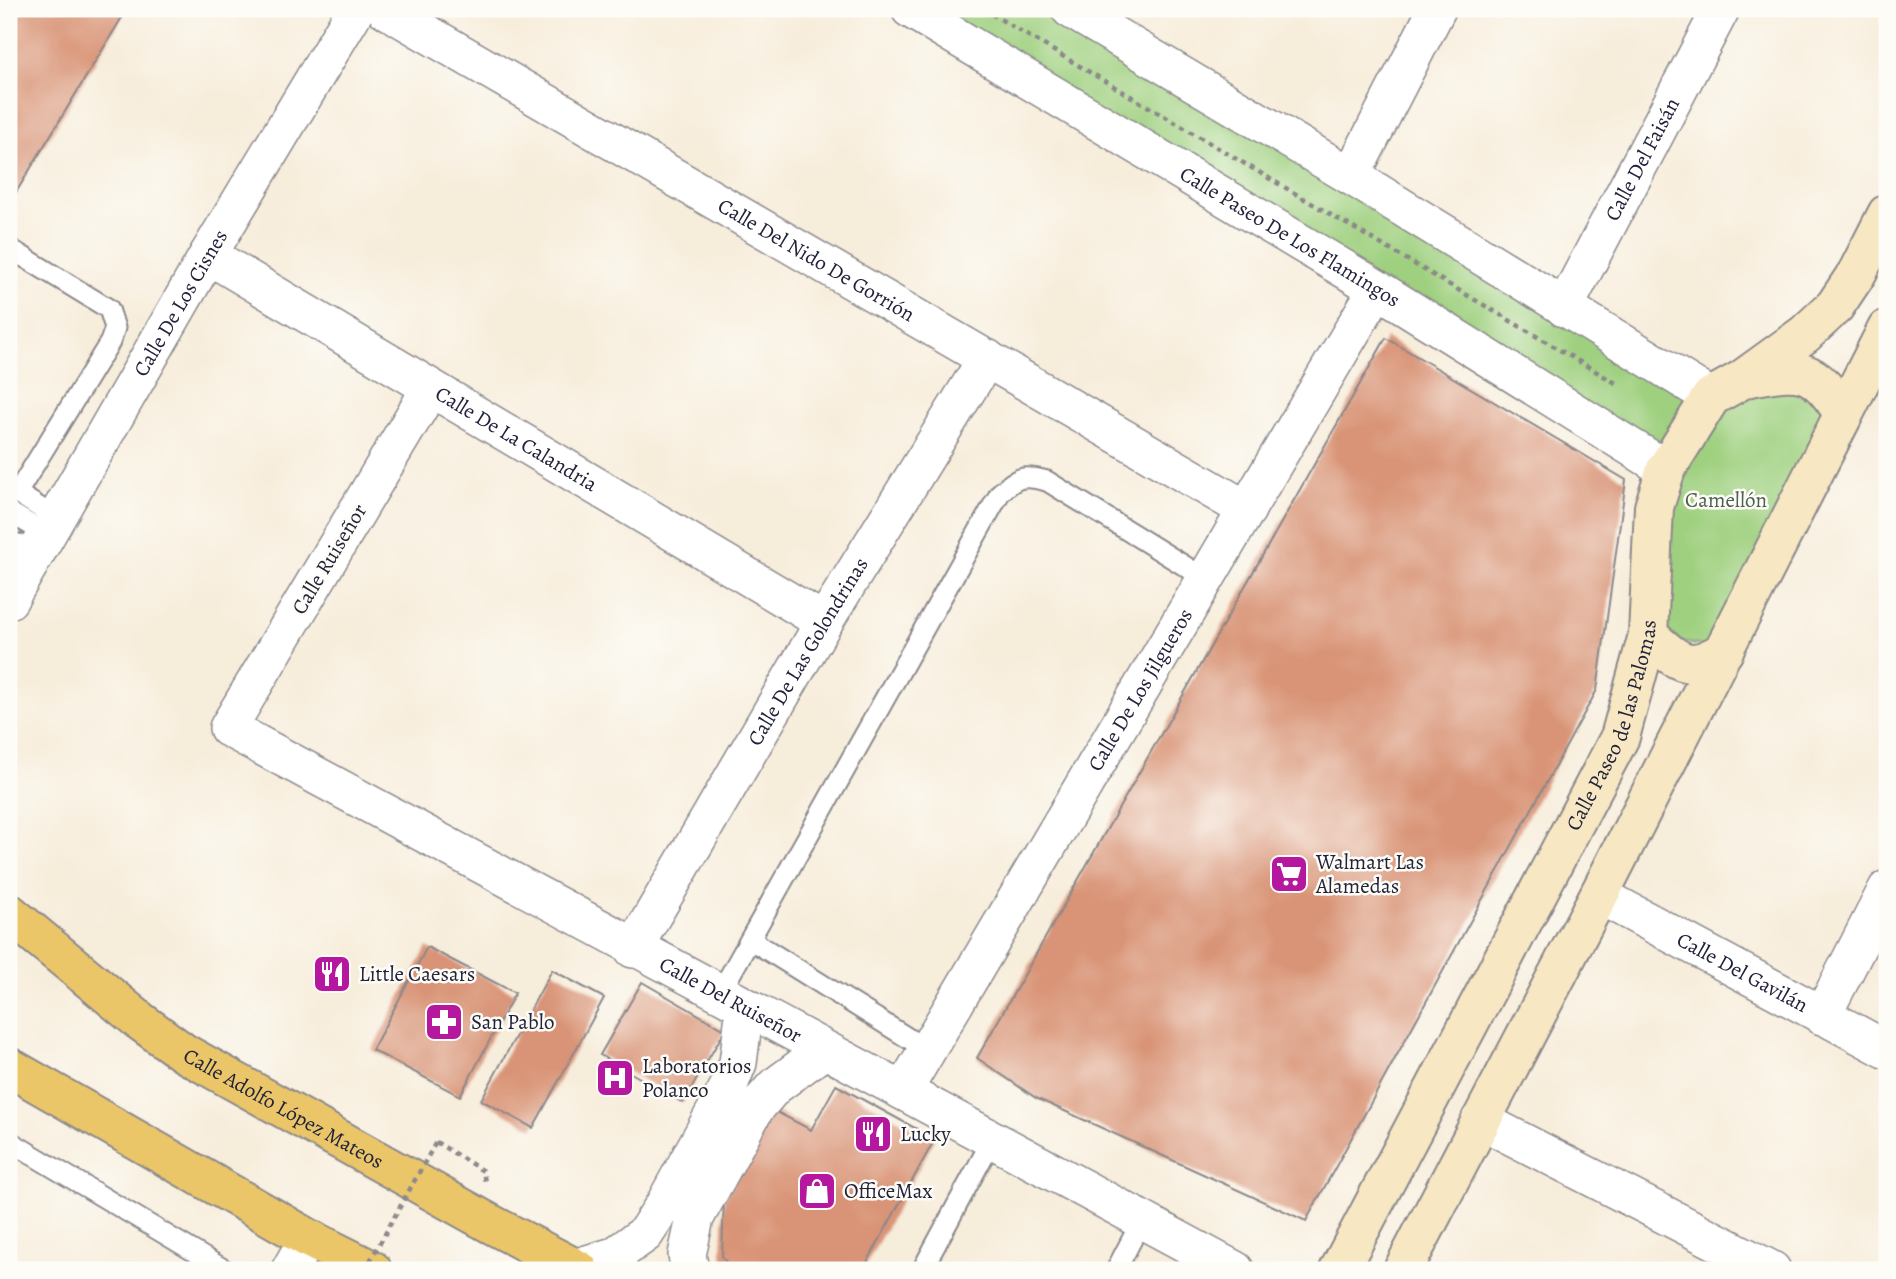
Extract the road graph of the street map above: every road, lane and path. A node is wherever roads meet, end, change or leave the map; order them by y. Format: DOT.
graph roads {
  1 [pos="356,9"];
  2 [pos="386,9"];
  3 [pos="910,9"];
  4 [pos="983,9"];
  5 [pos="1070,9"];
  6 [pos="1437,9"];
  7 [pos="1721,9"];
  8 [pos="1351,176"];
  9 [pos="1887,214"];
  10 [pos="9,248"];
  11 [pos="208,255"];
  12 [pos="1377,289"];
  13 [pos="1564,308"];
  14 [pos="1887,330"];
  15 [pos="987,358"];
  16 [pos="1619,385"];
  17 [pos="1727,388"];
  18 [pos="430,389"];
  19 [pos="1843,413"];
  20 [pos="1666,469"];
  21 [pos="13,490"];
  22 [pos="1247,510"];
  23 [pos="9,512"];
  24 [pos="36,538"];
  25 [pos="1206,579"];
  26 [pos="9,600"];
  27 [pos="824,622"];
  28 [pos="1648,635"];
  29 [pos="1724,652"];
  30 [pos="228,728"];
  31 [pos="1887,889"];
  32 [pos="1599,895"];
  33 [pos="9,913"];
  34 [pos="751,940"];
  35 [pos="633,949"];
  36 [pos="732,1000"];
  37 [pos="1822,1016"];
  38 [pos="824,1050"];
  39 [pos="927,1050"];
  40 [pos="1887,1050"];
  41 [pos="9,1067"];
  42 [pos="903,1091"];
  43 [pos="1480,1121"];
  44 [pos="992,1140"];
  45 [pos="9,1141"];
  46 [pos="483,1171"];
  47 [pos="1142,1220"];
  48 [pos="645,1234"];
  49 [pos="299,1254"];
  50 [pos="689,1263"];
  51 [pos="577,1269"];
  52 [pos="225,1270"];
  53 [pos="365,1270"];
  54 [pos="372,1270"];
  55 [pos="922,1270"];
  56 [pos="1116,1270"];
  57 [pos="1235,1270"];
  58 [pos="1339,1270"];
  59 [pos="1403,1270"];
  60 [pos="1772,1270"];
  1 -- 11 [label="street, Calle De Los Cisnes"];
  2 -- 15 [label="street, Calle Del Nido De Gorrión"];
  3 -- 12 [label="street, Calle Paseo De Los Flamingos"];
  4 -- 16 [label="path"];
  5 -- 8 [label="street"];
  6 -- 8 [label="street"];
  7 -- 13 [label="street, Calle Del Faisán"];
  8 -- 13 [label="street"];
  9 -- 17 [label="street, Calle Paseo de las Palomas"];
  10 -- 21 [label="lane"];
  11 -- 18 [label="street, Calle De La Calandria"];
  11 -- 24 [label="street, Calle De Los Cisnes"];
  12 -- 20 [label="street, Calle Paseo De Los Flamingos"];
  12 -- 22 [label="street, Calle De Los Jilgueros"];
  13 -- 17 [label="street"];
  14 -- 19 [label="street"];
  15 -- 22 [label="street, Calle Del Nido De Gorrión"];
  15 -- 27 [label="street, Calle De Las Golondrinas"];
  17 -- 19 [label="street"];
  17 -- 20 [label="street, Calle Paseo de las Palomas"];
  18 -- 27 [label="street, Calle De La Calandria"];
  18 -- 30 [label="street, Calle Ruiseñor"];
  19 -- 29 [label="street"];
  20 -- 28 [label="street, Calle Paseo de las Palomas"];
  21 -- 24 [label="lane"];
  22 -- 25 [label="street, Calle De Los Jilgueros"];
  23 -- 24 [label="lane"];
  24 -- 26 [label="street, Calle De Los Cisnes"];
  25 -- 34 [label="lane"];
  25 -- 39 [label="street, Calle De Los Jilgueros"];
  27 -- 35 [label="street, Calle De Las Golondrinas"];
  28 -- 29 [label="street"];
  28 -- 58 [label="street, Calle Paseo de las Palomas"];
  29 -- 32 [label="street"];
  30 -- 35 [label="street, Calle Del Ruiseñor"];
  31 -- 37 [label="street"];
  32 -- 37 [label="street, Calle Del Gavilán"];
  32 -- 43 [label="street"];
  33 -- 51 [label="main road, Calle Adolfo López Mateos"];
  34 -- 36 [label="lane"];
  34 -- 39 [label="lane"];
  35 -- 36 [label="street, Calle Del Ruiseñor"];
  36 -- 38 [label="street, Calle Del Ruiseñor"];
  36 -- 48 [label="street"];
  37 -- 40 [label="street, Calle Del Gavilán"];
  38 -- 42 [label="street, Calle Del Ruiseñor"];
  38 -- 50 [label="street"];
  39 -- 42 [label="street, Calle De Los Jilgueros"];
  41 -- 49 [label="main road"];
  42 -- 44 [label="street, Calle Del Ruiseñor"];
  43 -- 59 [label="street"];
  43 -- 60 [label="street"];
  44 -- 47 [label="street, Calle Del Ruiseñor"];
  44 -- 55 [label="lane"];
  45 -- 52 [label="lane"];
  46 -- 53 [label="path, bridge"];
  47 -- 56 [label="lane"];
  47 -- 57 [label="street, Calle Del Ruiseñor"];
  48 -- 50 [label="street"];
  48 -- 51 [label="street"];
  49 -- 54 [label="main road"];
}
